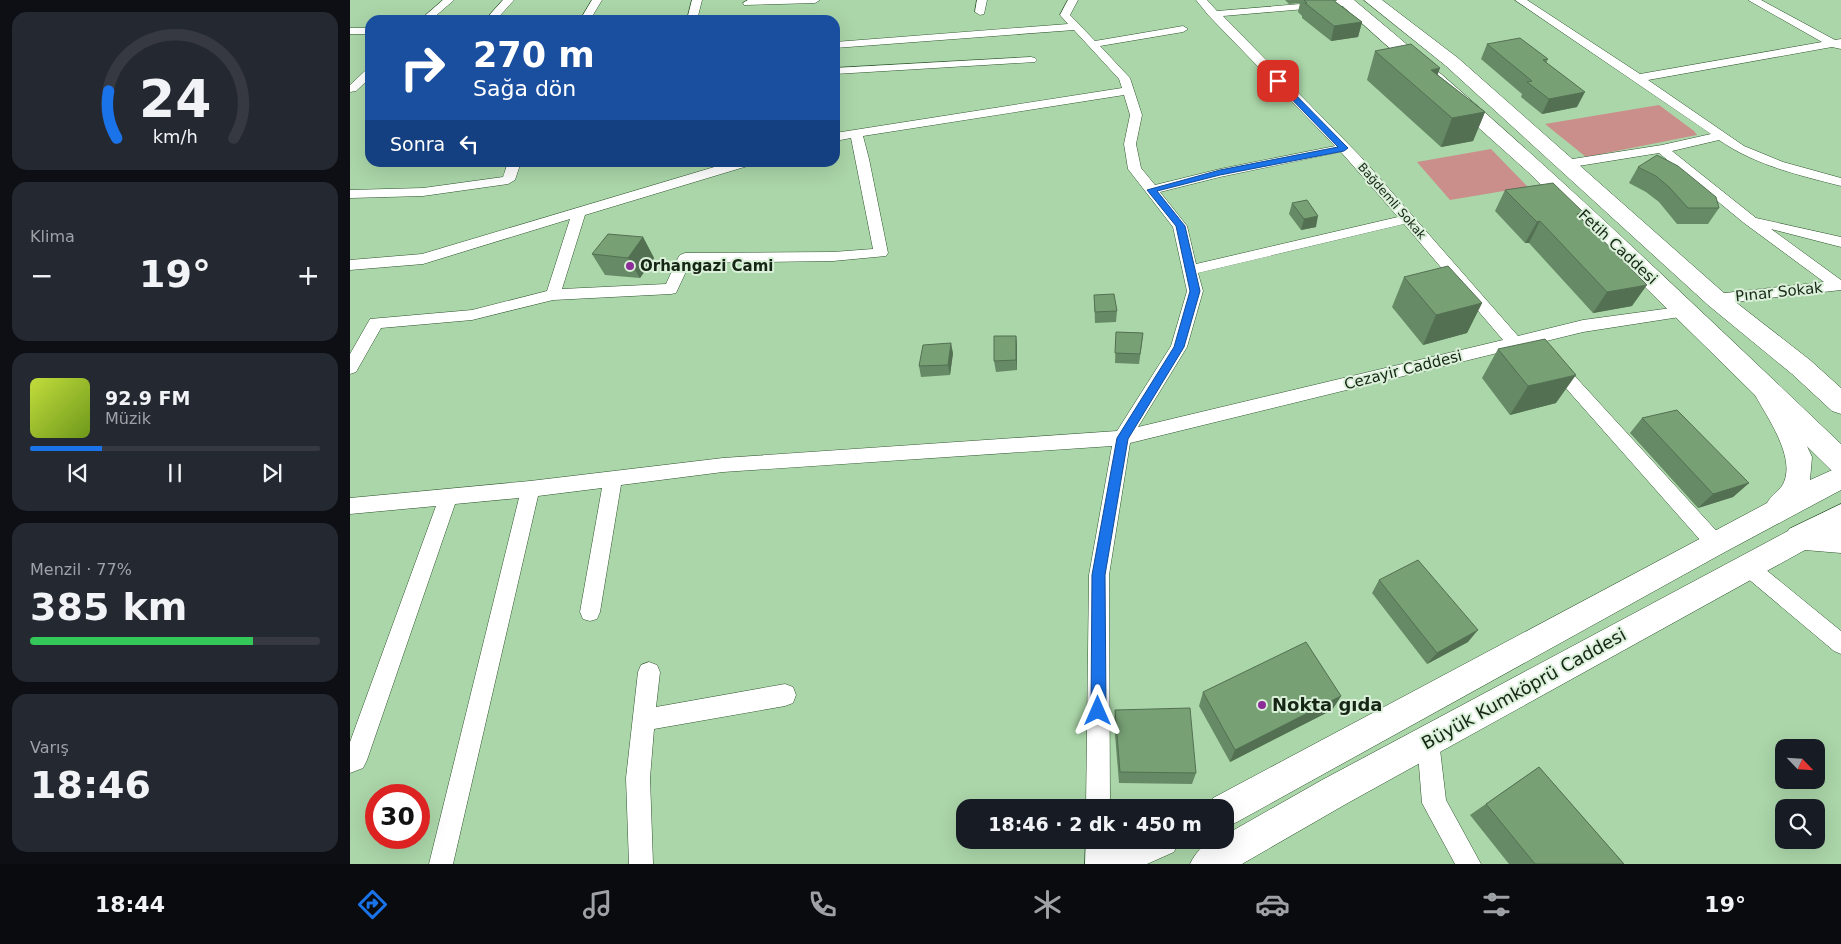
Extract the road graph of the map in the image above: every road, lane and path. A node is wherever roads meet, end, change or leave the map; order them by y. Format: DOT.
graph roads {
  1 [pos="449,0"];
  2 [pos="509,0"];
  3 [pos="597,0"];
  4 [pos="697,0"];
  5 [pos="815,0"];
  6 [pos="982,0"];
  7 [pos="1073,0"];
  8 [pos="1201,0"];
  9 [pos="1372,0"];
  10 [pos="1520,0"];
  11 [pos="1753,0"];
  12 [pos="1346,2"];
  13 [pos="748,3"];
  14 [pos="980,12"];
  15 [pos="1213,14"];
  16 [pos="432,15"];
  17 [pos="495,15"];
  18 [pos="589,15"];
  19 [pos="693,15"];
  20 [pos="1077,27"];
  21 [pos="1183,29"];
  22 [pos="350,30"];
  23 [pos="365,31"];
  24 [pos="1094,44"];
  25 [pos="1839,44"];
  26 [pos="840,45"];
  27 [pos="1031,60"];
  28 [pos="840,71"];
  29 [pos="365,77"];
  30 [pos="1638,78"];
  31 [pos="352,89"];
  32 [pos="1128,91"];
  33 [pos="856,134"];
  34 [pos="840,136"];
  35 [pos="1719,136"];
  36 [pos="1344,148"];
  37 [pos="1662,149"];
  38 [pos="1566,164"];
  39 [pos="513,167"];
  40 [pos="730,167"];
  41 [pos="1841,182"];
  42 [pos="1152,190"];
  43 [pos="350,194"];
  44 [pos="579,213"];
  45 [pos="1406,218"];
  46 [pos="1749,220"];
  47 [pos="1841,242"];
  48 [pos="350,265"];
  49 [pos="1191,270"];
  50 [pos="1839,285"];
  51 [pos="553,296"];
  52 [pos="1716,299"];
  53 [pos="1686,311"];
  54 [pos="1523,341"];
  55 [pos="1801,367"];
  56 [pos="350,368"];
  57 [pos="1756,379"];
  58 [pos="1841,393"];
  59 [pos="1841,404"];
  60 [pos="1122,438"];
  61 [pos="1841,462"];
  62 [pos="1841,477"];
  63 [pos="613,479"];
  64 [pos="530,489"];
  65 [pos="448,497"];
  66 [pos="350,506"];
  67 [pos="1775,512"];
  68 [pos="1841,516"];
  69 [pos="1799,537"];
  70 [pos="1841,541"];
  71 [pos="1715,543"];
  72 [pos="1747,566"];
  73 [pos="590,612"];
  74 [pos="1841,644"];
  75 [pos="649,672"];
  76 [pos="785,695"];
  77 [pos="644,720"];
  78 [pos="1428,741"];
  79 [pos="350,761"];
  80 [pos="1098,799"];
  81 [pos="1234,805"];
  82 [pos="1098,849"];
  83 [pos="1141,849"];
  84 [pos="441,864"];
  85 [pos="641,864"];
  86 [pos="1097,864"];
  87 [pos="1105,864"];
  88 [pos="1208,864"];
  89 [pos="1469,864"];
  1 -- 16 [label="street"];
  2 -- 17 [label="street"];
  3 -- 18 [label="street"];
  4 -- 19 [label="street"];
  5 -- 13 [label="street"];
  6 -- 14 [label="street"];
  7 -- 20 [label="street"];
  8 -- 15 [label="street, Bağdemli Sokak"];
  9 -- 38 [label="main road, Fetih Caddesi"];
  10 -- 30 [label="street"];
  11 -- 25 [label="street"];
  12 -- 15 [label="street"];
  12 -- 53 [label="main road, Fetih Caddesi"];
  15 -- 36 [label="street, Bağdemli Sokak"];
  20 -- 24 [label="street"];
  20 -- 26 [label="street"];
  21 -- 24 [label="street"];
  22 -- 23 [label="street"];
  24 -- 32 [label="street"];
  25 -- 30 [label="street"];
  27 -- 28 [label="street"];
  29 -- 31 [label="street"];
  30 -- 35 [label="street"];
  32 -- 33 [label="street"];
  32 -- 42 [label="street"];
  33 -- 34 [label="street"];
  33 -- 51 [label="street"];
  35 -- 37 [label="street"];
  35 -- 41 [label="street"];
  36 -- 42 [label="street"];
  36 -- 45 [label="street, Bağdemli Sokak"];
  37 -- 38 [label="street"];
  37 -- 46 [label="street"];
  38 -- 52 [label="main road, Fetih Caddesi"];
  39 -- 43 [label="street"];
  40 -- 44 [label="street"];
  42 -- 49 [label="street"];
  44 -- 48 [label="street"];
  44 -- 51 [label="street"];
  45 -- 49 [label="street"];
  45 -- 54 [label="street, Bağdemli Sokak"];
  46 -- 47 [label="street"];
  46 -- 50 [label="street"];
  49 -- 60 [label="street"];
  50 -- 52 [label="street, Pınar Sokak"];
  51 -- 56 [label="street"];
  52 -- 55 [label="main road, Fetih Caddesi"];
  53 -- 54 [label="street, Cezayir Caddesi"];
  53 -- 57 [label="main road, Fetih Caddesi"];
  54 -- 60 [label="street, Cezayir Caddesi"];
  54 -- 71 [label="street, Bağdemli Sokak"];
  55 -- 58 [label="main road"];
  55 -- 59 [label="main road, Fetih Caddesi"];
  57 -- 61 [label="main road, Fetih Caddesi"];
  57 -- 67 [label="main road"];
  60 -- 63 [label="street, Cezayir Caddesi"];
  60 -- 80 [label="street"];
  62 -- 67 [label="main road"];
  63 -- 64 [label="street, Cezayir Caddesi"];
  63 -- 73 [label="street"];
  64 -- 65 [label="street, Cezayir Caddesi"];
  64 -- 84 [label="street"];
  65 -- 66 [label="street, Cezayir Caddesi"];
  65 -- 79 [label="street"];
  67 -- 71 [label="main road"];
  68 -- 69 [label="main road, Büyük Kumköprü Caddesi"];
  69 -- 70 [label="main road"];
  69 -- 72 [label="main road, Büyük Kumköprü Caddesi"];
  71 -- 81 [label="main road"];
  72 -- 74 [label="street"];
  72 -- 78 [label="main road, Büyük Kumköprü Caddesi"];
  75 -- 77 [label="street"];
  76 -- 77 [label="street"];
  77 -- 85 [label="street"];
  78 -- 88 [label="main road, Büyük Kumköprü Caddesi"];
  78 -- 89 [label="street"];
  82 -- 86 [label="street"];
  83 -- 87 [label="main road"];
}
